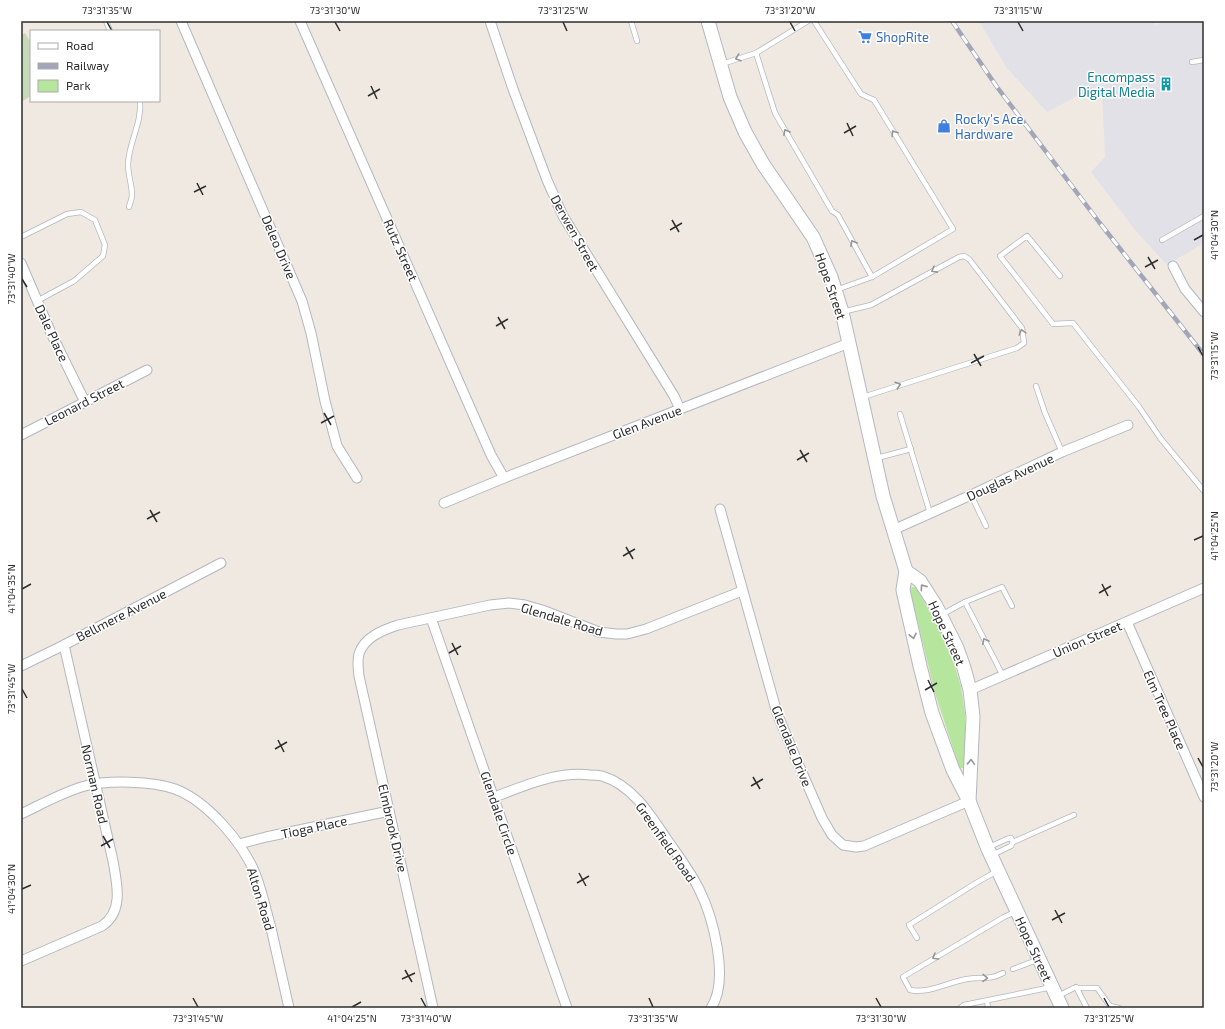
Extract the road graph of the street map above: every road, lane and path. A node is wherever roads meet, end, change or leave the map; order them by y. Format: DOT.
graph roads {
  1 [pos="181,21"];
  2 [pos="300,21"];
  3 [pos="490,21"];
  4 [pos="631,21"];
  5 [pos="708,21"];
  6 [pos="808,21"];
  7 [pos="814,21"];
  8 [pos="637,41"];
  9 [pos="756,53"];
  10 [pos="1204,60"];
  11 [pos="1192,62"];
  12 [pos="720,65"];
  13 [pos="140,102"];
  14 [pos="129,207"];
  15 [pos="1204,216"];
  16 [pos="21,237"];
  17 [pos="1162,240"];
  18 [pos="21,263"];
  19 [pos="1173,266"];
  20 [pos="1060,276"];
  21 [pos="872,277"];
  22 [pos="835,291"];
  23 [pos="37,301"];
  24 [pos="842,312"];
  25 [pos="1204,312"];
  26 [pos="849,343"];
  27 [pos="147,370"];
  28 [pos="1036,386"];
  29 [pos="861,397"];
  30 [pos="85,402"];
  31 [pos="680,409"];
  32 [pos="900,414"];
  33 [pos="1128,425"];
  34 [pos="21,435"];
  35 [pos="910,449"];
  36 [pos="1062,452"];
  37 [pos="875,459"];
  38 [pos="356,478"];
  39 [pos="504,478"];
  40 [pos="1204,491"];
  41 [pos="971,495"];
  42 [pos="444,503"];
  43 [pos="720,509"];
  44 [pos="930,513"];
  45 [pos="986,526"];
  46 [pos="893,530"];
  47 [pos="221,563"];
  48 [pos="906,571"];
  49 [pos="1204,588"];
  50 [pos="742,591"];
  51 [pos="965,602"];
  52 [pos="1012,606"];
  53 [pos="941,615"];
  54 [pos="431,618"];
  55 [pos="1127,622"];
  56 [pos="64,645"];
  57 [pos="361,649"];
  58 [pos="21,666"];
  59 [pos="1003,676"];
  60 [pos="970,690"];
  61 [pos="95,784"];
  62 [pos="1204,797"];
  63 [pos="494,798"];
  64 [pos="969,801"];
  65 [pos="389,811"];
  66 [pos="21,814"];
  67 [pos="1074,815"];
  68 [pos="1013,842"];
  69 [pos="239,844"];
  70 [pos="989,852"];
  71 [pos="997,871"];
  72 [pos="1017,911"];
  73 [pos="917,938"];
  74 [pos="1039,959"];
  75 [pos="21,961"];
  76 [pos="1013,969"];
  77 [pos="1003,973"];
  78 [pos="1076,987"];
  79 [pos="1057,997"];
  80 [pos="987,1001"];
  81 [pos="1109,1007"];
  82 [pos="289,1008"];
  83 [pos="433,1008"];
  84 [pos="567,1008"];
  85 [pos="711,1008"];
  86 [pos="960,1008"];
  87 [pos="988,1008"];
  88 [pos="1087,1008"];
  89 [pos="1119,1008"];
  1 -- 38 [label="street, Deleo Drive"];
  2 -- 39 [label="street, Rutz Street"];
  3 -- 31 [label="street, Derwen Street"];
  4 -- 8 [label="lane"];
  5 -- 12 [label="main road, Hope Street"];
  6 -- 9 [label="lane"];
  21 -- 7 [label="lane, one-way"];
  9 -- 12 [label="lane, one-way"];
  21 -- 9 [label="lane, one-way"];
  10 -- 11 [label="lane"];
  12 -- 22 [label="main road, Hope Street"];
  13 -- 14 [label="lane"];
  15 -- 17 [label="lane"];
  16 -- 23 [label="lane"];
  18 -- 23 [label="street, Dale Place"];
  19 -- 25 [label="street"];
  20 -- 40 [label="lane"];
  21 -- 22 [label="lane"];
  22 -- 24 [label="main road, Hope Street"];
  23 -- 30 [label="street, Dale Place"];
  24 -- 26 [label="main road, Hope Street"];
  29 -- 24 [label="lane, one-way"];
  26 -- 29 [label="main road, Hope Street"];
  26 -- 31 [label="street, Glen Avenue"];
  27 -- 30 [label="street, Leonard Street"];
  28 -- 36 [label="lane"];
  29 -- 37 [label="main road, Hope Street"];
  30 -- 34 [label="street, Leonard Street"];
  31 -- 39 [label="street, Glen Avenue"];
  32 -- 35 [label="lane"];
  33 -- 36 [label="street, Douglas Avenue"];
  35 -- 37 [label="lane"];
  35 -- 44 [label="lane"];
  36 -- 41 [label="street, Douglas Avenue"];
  37 -- 46 [label="main road, Hope Street"];
  39 -- 42 [label="street, Glen Avenue"];
  41 -- 44 [label="street, Douglas Avenue"];
  41 -- 45 [label="lane"];
  43 -- 50 [label="street, Glendale Drive"];
  44 -- 46 [label="street, Douglas Avenue"];
  46 -- 48 [label="main road, Hope Street"];
  47 -- 56 [label="street, Bellmere Avenue"];
  53 -- 48 [label="main road, Hope Street, one-way"];
  48 -- 64 [label="main road, Hope Street, one-way"];
  49 -- 55 [label="street, Union Street"];
  50 -- 54 [label="street, Glendale Road"];
  50 -- 64 [label="street, Glendale Drive"];
  51 -- 52 [label="lane"];
  51 -- 53 [label="lane"];
  59 -- 51 [label="lane, one-way"];
  53 -- 60 [label="main road, Hope Street"];
  54 -- 57 [label="street, Glendale Road"];
  54 -- 63 [label="street, Glendale Circle"];
  55 -- 59 [label="street, Union Street"];
  55 -- 62 [label="street, Elm Tree Place"];
  56 -- 58 [label="street, Bellmere Avenue"];
  56 -- 61 [label="street, Norman Road"];
  57 -- 65 [label="street, Elmbrook Drive"];
  59 -- 60 [label="street, Union Street"];
  64 -- 60 [label="main road, Hope Street, one-way"];
  61 -- 66 [label="street, Alton Road"];
  61 -- 69 [label="street, Alton Road"];
  61 -- 75 [label="street, Norman Road"];
  63 -- 84 [label="street, Glendale Circle"];
  63 -- 85 [label="street, Greenfield Road"];
  64 -- 70 [label="main road, Hope Street"];
  65 -- 69 [label="street, Tioga Place"];
  65 -- 83 [label="street, Elmbrook Drive"];
  67 -- 68 [label="lane"];
  68 -- 70 [label="lane"];
  68 -- 70 [label="lane"];
  69 -- 82 [label="street, Alton Road"];
  70 -- 71 [label="main road, Hope Street"];
  71 -- 72 [label="main road, Hope Street"];
  71 -- 73 [label="lane"];
  72 -- 74 [label="main road, Hope Street"];
  72 -- 77 [label="lane, one-way"];
  74 -- 76 [label="lane"];
  74 -- 79 [label="main road, Hope Street"];
  78 -- 79 [label="lane"];
  78 -- 81 [label="lane"];
  78 -- 88 [label="lane"];
  79 -- 80 [label="lane"];
  80 -- 86 [label="lane"];
  80 -- 87 [label="lane"];
  81 -- 89 [label="lane"];
}
